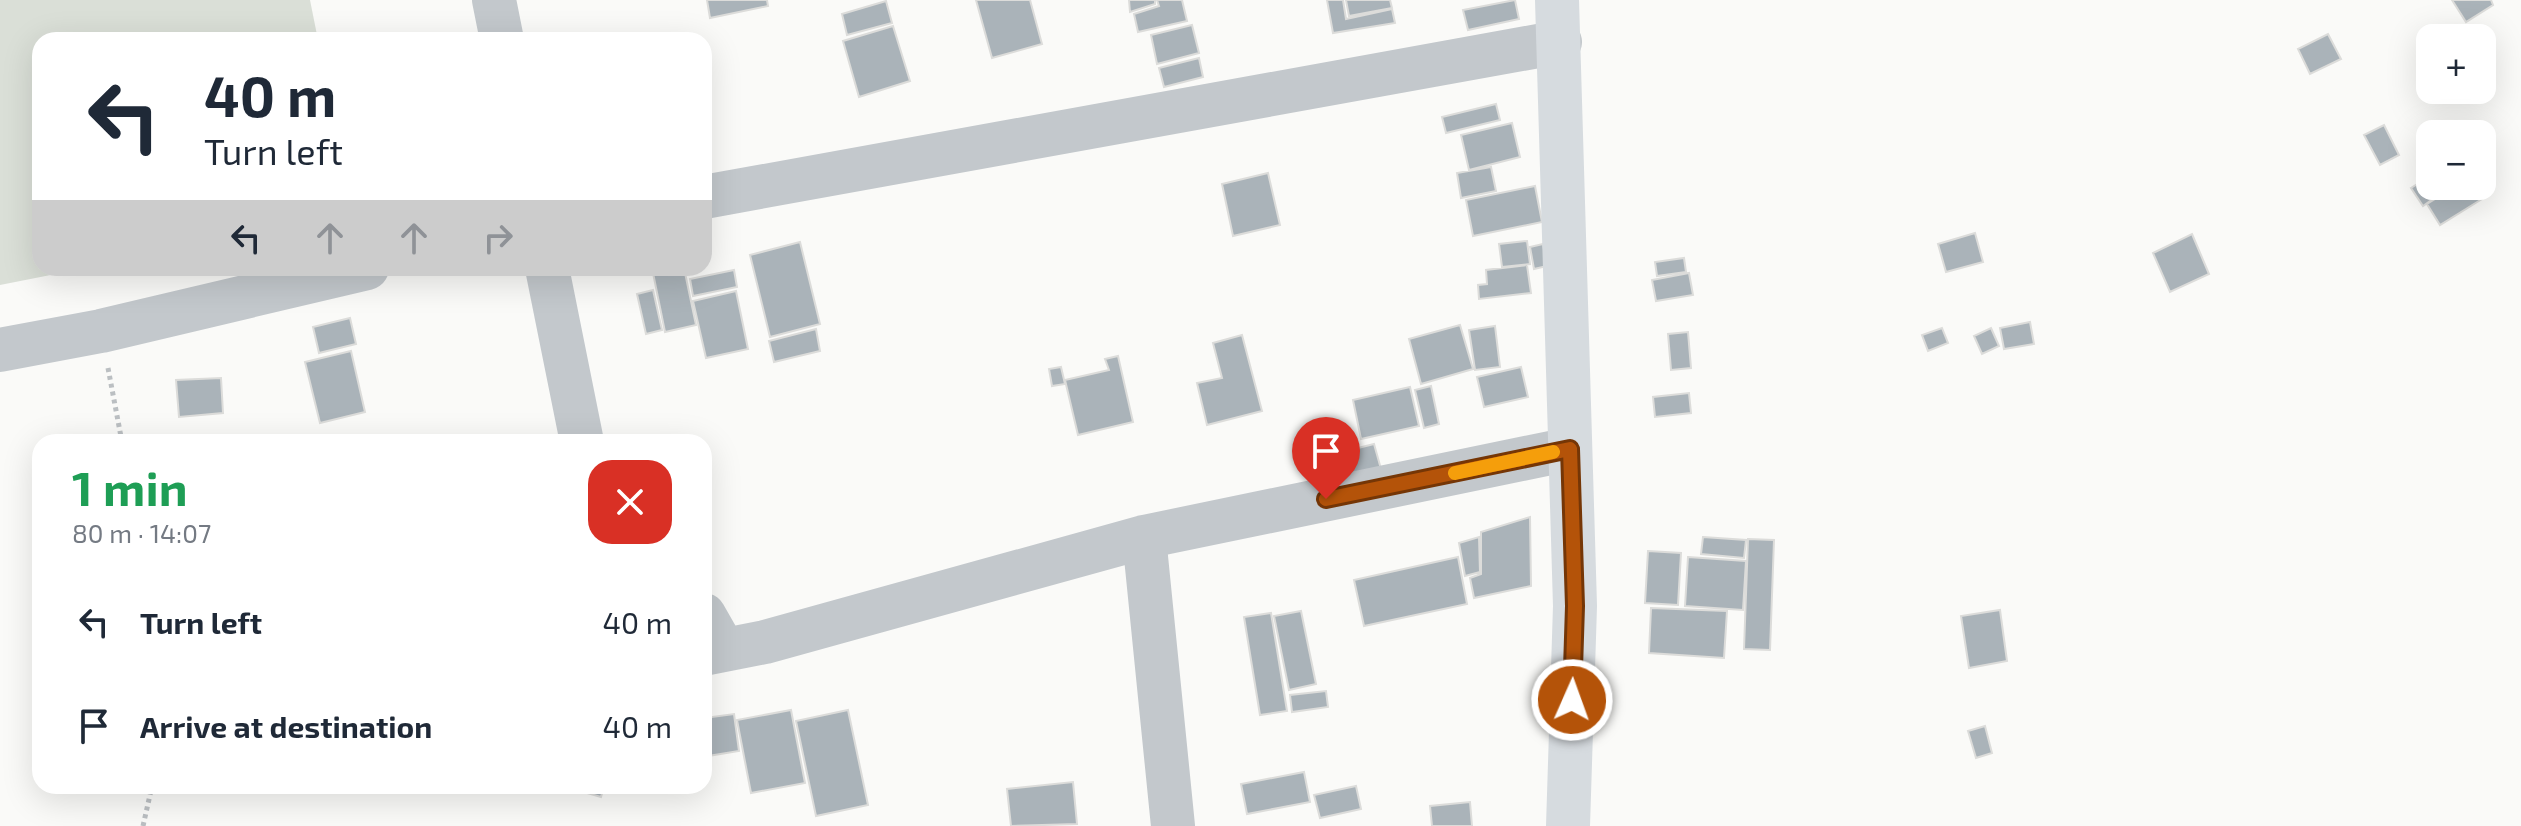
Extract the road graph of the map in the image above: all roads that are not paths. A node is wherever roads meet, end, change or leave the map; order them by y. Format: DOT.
graph roads {
  1 [pos="494,0"];
  2 [pos="1558,21"];
  3 [pos="500,32"];
  4 [pos="712,195"];
  5 [pos="333,276"];
  6 [pos="549,276"];
  7 [pos="0,350"];
  8 [pos="580,434"];
  9 [pos="1570,449"];
  10 [pos="1144,537"];
  11 [pos="712,640"];
  12 [pos="1173,826"];
  13 [pos="1568,826"];
  1 -- 3 [label="street"];
  2 -- 4 [label="street"];
  2 -- 9 [label="main road"];
  5 -- 7 [label="street"];
  6 -- 8 [label="street"];
  9 -- 10 [label="street"];
  9 -- 13 [label="main road"];
  10 -- 11 [label="street"];
  10 -- 12 [label="street"];
}
